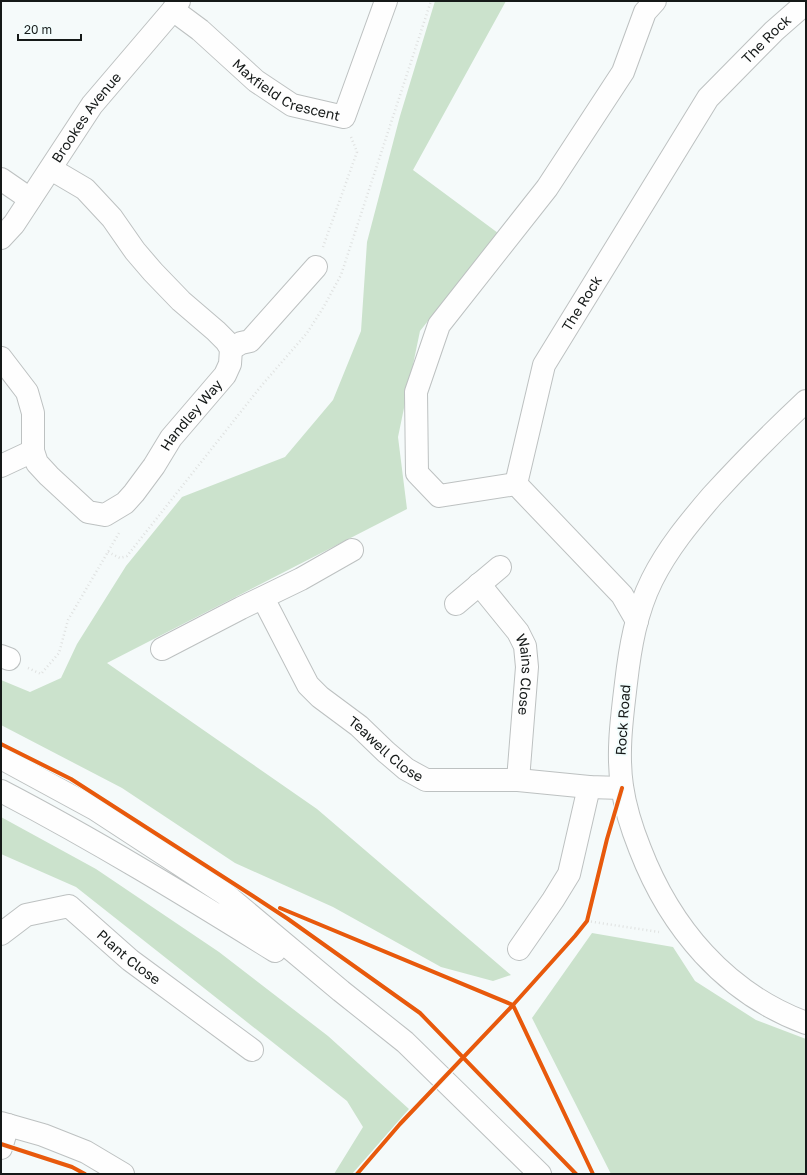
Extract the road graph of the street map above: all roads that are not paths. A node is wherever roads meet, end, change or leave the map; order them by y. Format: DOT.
graph roads {
  1 [pos="386,1"];
  2 [pos="656,1"];
  3 [pos="806,3"];
  4 [pos="176,6"];
  5 [pos="51,169"];
  6 [pos="1,179"];
  7 [pos="30,199"];
  8 [pos="1,238"];
  9 [pos="316,267"];
  10 [pos="231,350"];
  11 [pos="1,358"];
  12 [pos="806,401"];
  13 [pos="33,451"];
  14 [pos="1,466"];
  15 [pos="516,484"];
  16 [pos="352,550"];
  17 [pos="500,567"];
  18 [pos="479,584"];
  19 [pos="263,598"];
  20 [pos="456,604"];
  21 [pos="637,621"];
  22 [pos="162,649"];
  23 [pos="1,758"];
  24 [pos="518,780"];
  25 [pos="590,787"];
  26 [pos="622,788"];
  27 [pos="1,791"];
  28 [pos="1,934"];
  29 [pos="519,949"];
  30 [pos="341,991"];
  31 [pos="806,1023"];
  32 [pos="252,1050"];
  33 [pos="5,1124"];
  34 [pos="1,1148"];
  35 [pos="123,1174"];
  36 [pos="540,1174"];
  1 -- 4 [label="street, Maxfield Crescent"];
  2 -- 15 [label="street"];
  3 -- 15 [label="street, The Rock"];
  4 -- 5 [label="street, Brookes Avenue"];
  5 -- 7 [label="street, Brookes Avenue"];
  5 -- 10 [label="street"];
  6 -- 7 [label="street"];
  7 -- 8 [label="street, Brookes Avenue"];
  9 -- 10 [label="street"];
  10 -- 13 [label="street, Handley Way"];
  11 -- 13 [label="street"];
  12 -- 21 [label="street, Rock Road"];
  13 -- 14 [label="street"];
  15 -- 21 [label="street"];
  16 -- 19 [label="street"];
  17 -- 18 [label="street"];
  18 -- 20 [label="street"];
  18 -- 24 [label="street, Wains Close"];
  19 -- 22 [label="street"];
  19 -- 24 [label="street, Teawell Close"];
  21 -- 26 [label="street, Rock Road"];
  23 -- 30 [label="street"];
  24 -- 25 [label="street, Teawell Close"];
  25 -- 26 [label="street, Teawell Close"];
  25 -- 29 [label="street"];
  26 -- 31 [label="street, Rock Road"];
  27 -- 30 [label="street"];
  28 -- 32 [label="street, Plant Close"];
  30 -- 36 [label="street"];
  33 -- 34 [label="street"];
  33 -- 35 [label="street"];
}
